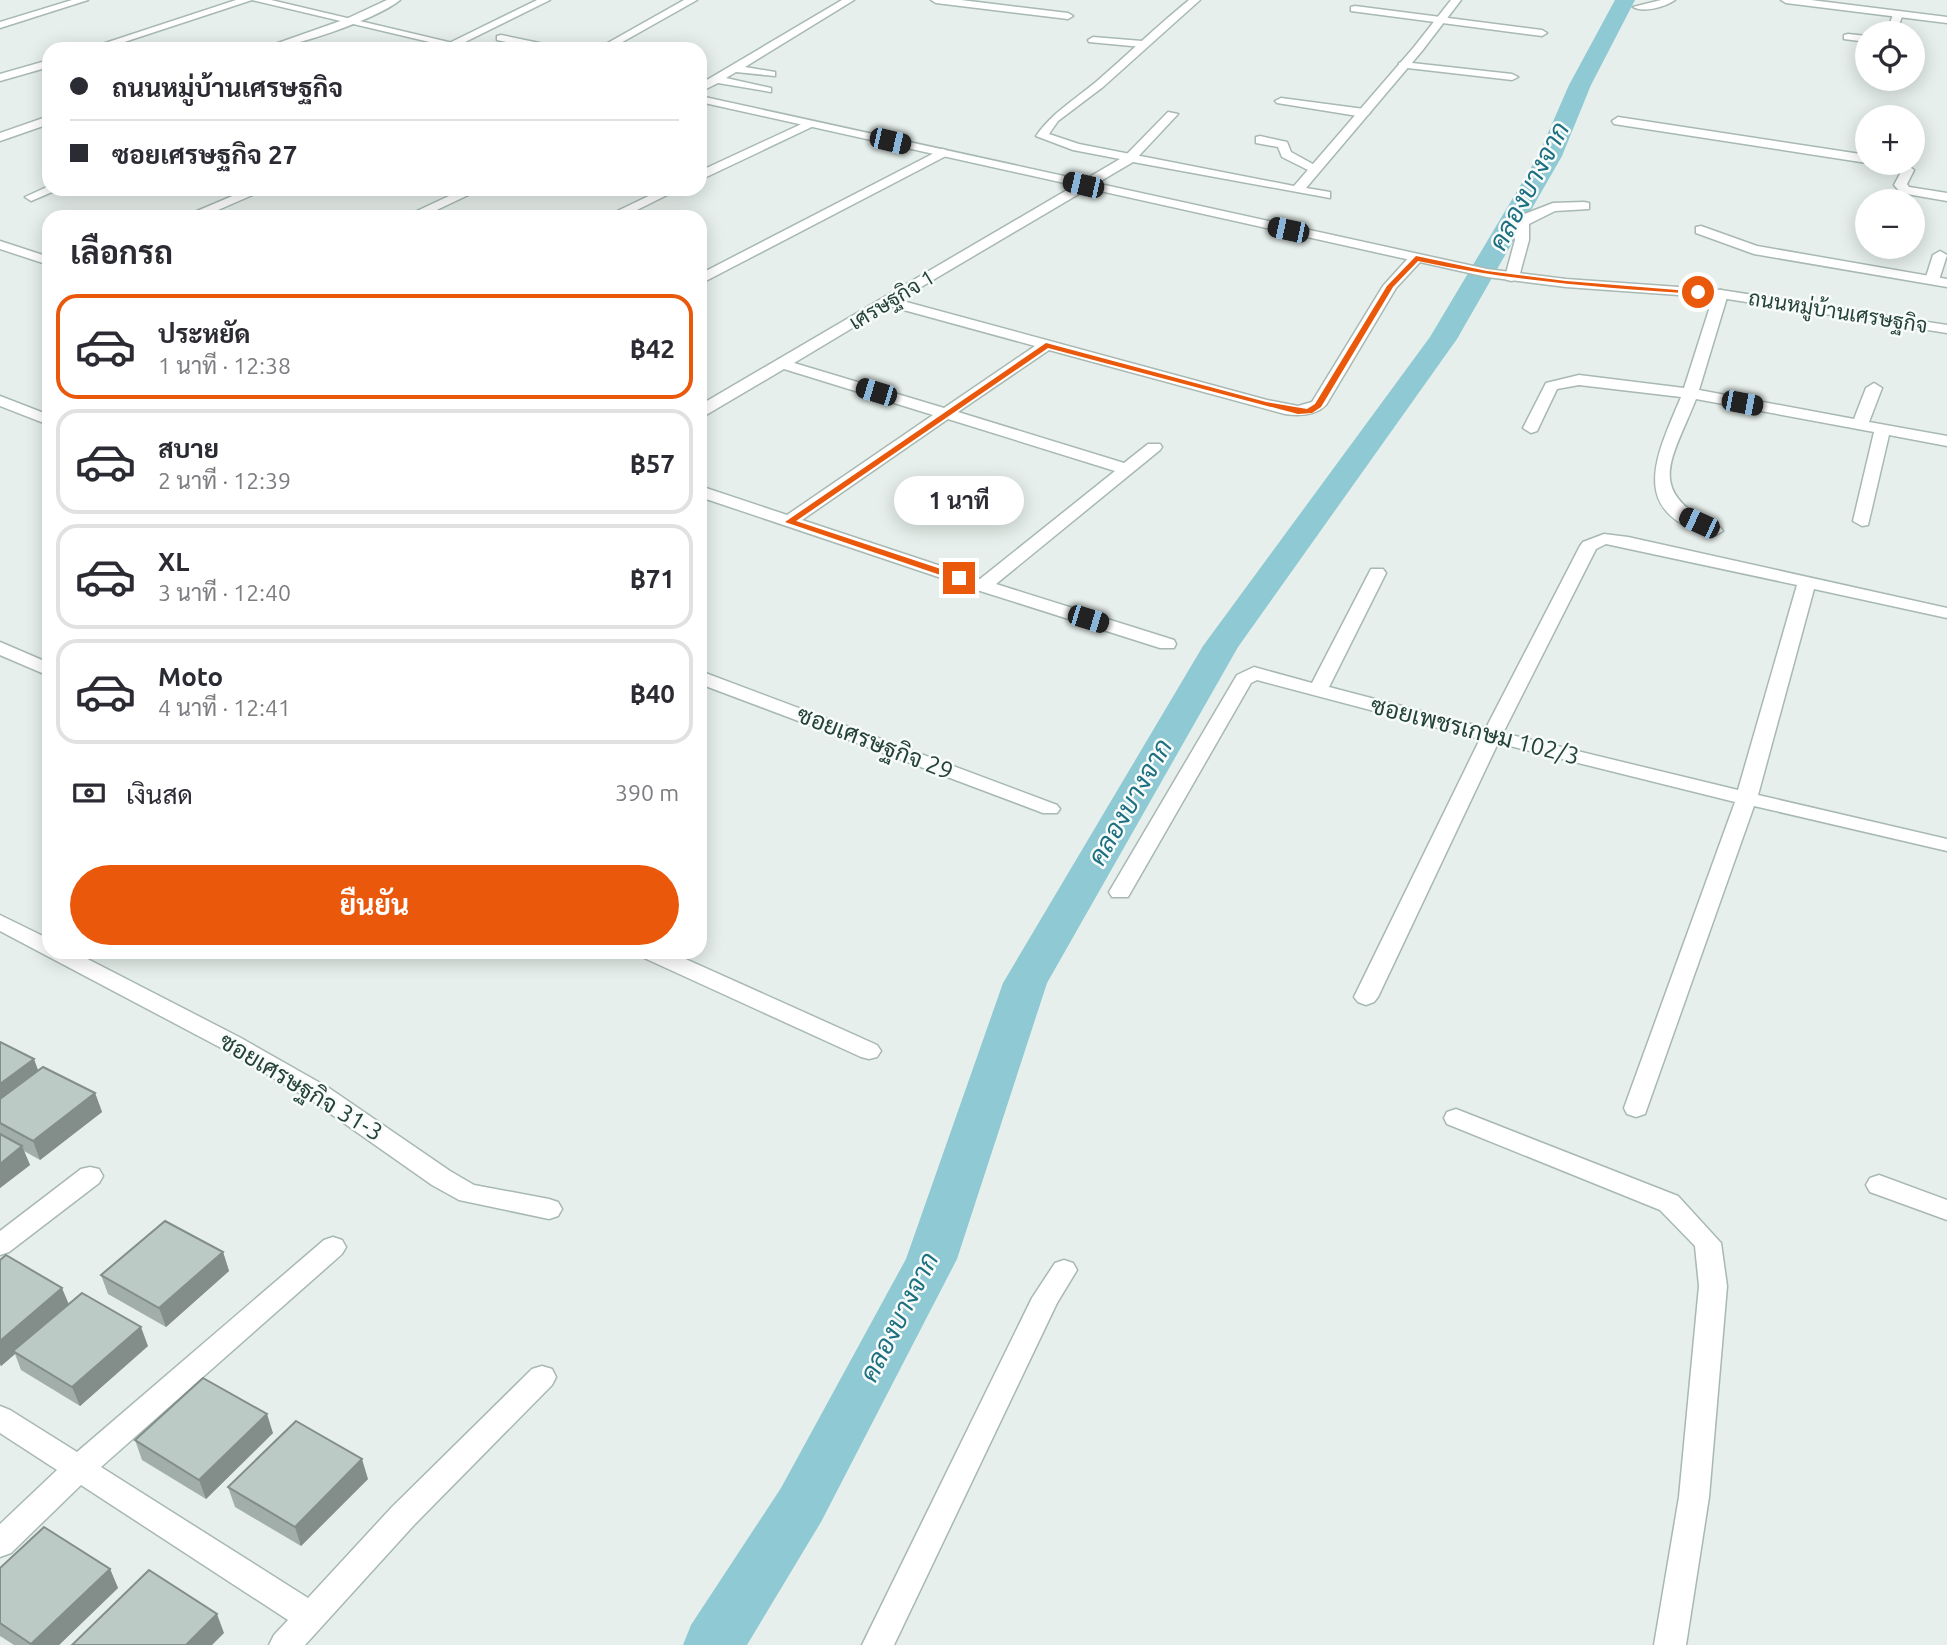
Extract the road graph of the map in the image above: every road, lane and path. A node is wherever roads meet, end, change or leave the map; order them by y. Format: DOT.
graph roads {
  1 [pos="83,0"];
  2 [pos="247,0"];
  3 [pos="257,0"];
  4 [pos="395,0"];
  5 [pos="545,0"];
  6 [pos="692,0"];
  7 [pos="849,0"];
  8 [pos="936,0"];
  9 [pos="1195,0"];
  10 [pos="1456,0"];
  11 [pos="1670,0"];
  12 [pos="1786,0"];
  13 [pos="1638,7"];
  14 [pos="1355,9"];
  15 [pos="1898,14"];
  16 [pos="1068,16"];
  17 [pos="1440,19"];
  18 [pos="1947,20"];
  19 [pos="350,21"];
  20 [pos="1895,21"];
  21 [pos="0,25"];
  22 [pos="1542,33"];
  23 [pos="1848,37"];
  24 [pos="501,38"];
  25 [pos="1855,38"];
  26 [pos="1093,40"];
  27 [pos="114,42"];
  28 [pos="287,42"];
  29 [pos="441,42"];
  30 [pos="460,42"];
  31 [pos="520,42"];
  32 [pos="615,42"];
  33 [pos="1142,44"];
  34 [pos="42,65"];
  35 [pos="1403,65"];
  36 [pos="738,69"];
  37 [pos="771,74"];
  38 [pos="1512,77"];
  39 [pos="0,78"];
  40 [pos="719,80"];
  41 [pos="707,86"];
  42 [pos="768,90"];
  43 [pos="707,101"];
  44 [pos="1281,101"];
  45 [pos="1364,113"];
  46 [pos="1172,114"];
  47 [pos="1618,121"];
  48 [pos="42,122"];
  49 [pos="812,124"];
  50 [pos="0,136"];
  51 [pos="1260,140"];
  52 [pos="942,153"];
  53 [pos="1855,157"];
  54 [pos="1130,158"];
  55 [pos="1314,167"];
  56 [pos="707,173"];
  57 [pos="1905,175"];
  58 [pos="1083,185"];
  59 [pos="1297,190"];
  60 [pos="42,193"];
  61 [pos="1325,195"];
  62 [pos="242,196"];
  63 [pos="459,196"];
  64 [pos="658,196"];
  65 [pos="31,197"];
  66 [pos="1947,197"];
  67 [pos="1584,206"];
  68 [pos="208,210"];
  69 [pos="427,210"];
  70 [pos="627,210"];
  71 [pos="1700,230"];
  72 [pos="0,245"];
  73 [pos="1940,255"];
  74 [pos="1416,258"];
  75 [pos="42,259"];
  76 [pos="707,276"];
  77 [pos="1512,277"];
  78 [pos="1932,280"];
  79 [pos="1947,283"];
  80 [pos="1721,294"];
  81 [pos="890,302"];
  82 [pos="1947,329"];
  83 [pos="1046,345"];
  84 [pos="783,364"];
  85 [pos="1874,388"];
  86 [pos="1690,393"];
  87 [pos="0,401"];
  88 [pos="707,408"];
  89 [pos="946,414"];
  90 [pos="42,417"];
  91 [pos="1859,426"];
  92 [pos="1531,428"];
  93 [pos="1882,430"];
  94 [pos="1947,441"];
  95 [pos="1154,447"];
  96 [pos="1127,469"];
  97 [pos="707,493"];
  98 [pos="1861,521"];
  99 [pos="789,522"];
  100 [pos="1714,531"];
  101 [pos="1377,573"];
  102 [pos="1807,583"];
  103 [pos="983,586"];
  104 [pos="1947,612"];
  105 [pos="1167,644"];
  106 [pos="0,648"];
  107 [pos="42,667"];
  108 [pos="707,680"];
  109 [pos="1318,690"];
  110 [pos="1492,736"];
  111 [pos="1746,799"];
  112 [pos="1050,809"];
  113 [pos="1947,845"];
  114 [pos="1120,892"];
  115 [pos="0,922"];
  116 [pos="42,944"];
  117 [pos="69,959"];
  118 [pos="665,959"];
  119 [pos="1366,997"];
  120 [pos="869,1051"];
  121 [pos="1636,1108"];
  122 [pos="1456,1118"];
  123 [pos="90,1176"];
  124 [pos="1880,1185"];
  125 [pos="549,1209"];
  126 [pos="1947,1210"];
  127 [pos="0,1245"];
  128 [pos="333,1247"];
  129 [pos="1064,1270"];
  130 [pos="542,1377"];
  131 [pos="0,1418"];
  132 [pos="78,1469"];
  133 [pos="0,1544"];
  134 [pos="310,1617"];
  135 [pos="285,1645"];
  136 [pos="878,1645"];
  137 [pos="1670,1645"];
  1 -- 21 [label="street"];
  2 -- 27 [label="street"];
  3 -- 19 [label="street"];
  4 -- 19 [label="street"];
  5 -- 30 [label="street"];
  6 -- 32 [label="street"];
  7 -- 36 [label="street"];
  8 -- 16 [label="street"];
  9 -- 33 [label="street"];
  10 -- 17 [label="street"];
  11 -- 13 [label="street"];
  12 -- 15 [label="street"];
  14 -- 17 [label="street"];
  15 -- 18 [label="street"];
  15 -- 20 [label="street"];
  17 -- 22 [label="street"];
  17 -- 35 [label="street"];
  19 -- 28 [label="street"];
  19 -- 29 [label="street"];
  23 -- 25 [label="street"];
  24 -- 31 [label="street"];
  26 -- 33 [label="street"];
  33 -- 54 [label="street"];
  34 -- 39 [label="street"];
  35 -- 38 [label="street"];
  35 -- 45 [label="street"];
  36 -- 37 [label="street"];
  36 -- 40 [label="street"];
  40 -- 41 [label="street"];
  40 -- 42 [label="street"];
  43 -- 49 [label="street, ถนนหมู่บ้านเศรษฐกิจ"];
  44 -- 45 [label="street"];
  45 -- 55 [label="street"];
  46 -- 54 [label="street, เศรษฐกิจ 1"];
  47 -- 53 [label="street"];
  48 -- 50 [label="street"];
  49 -- 52 [label="street, ถนนหมู่บ้านเศรษฐกิจ"];
  49 -- 56 [label="street"];
  51 -- 55 [label="street"];
  52 -- 58 [label="street, ถนนหมู่บ้านเศรษฐกิจ"];
  52 -- 76 [label="street"];
  54 -- 58 [label="street, เศรษฐกิจ 1"];
  54 -- 59 [label="street"];
  55 -- 59 [label="street"];
  57 -- 66 [label="street"];
  58 -- 74 [label="street, ถนนหมู่บ้านเศรษฐกิจ"];
  58 -- 81 [label="street, เศรษฐกิจ 1"];
  59 -- 61 [label="street"];
  60 -- 65 [label="street"];
  62 -- 68 [label="street"];
  63 -- 69 [label="street"];
  64 -- 70 [label="street"];
  67 -- 77 [label="street"];
  71 -- 78 [label="street"];
  72 -- 75 [label="street"];
  73 -- 78 [label="street"];
  74 -- 77 [label="street, ถนนหมู่บ้านเศรษฐกิจ"];
  74 -- 83 [label="street"];
  77 -- 80 [label="street, ถนนหมู่บ้านเศรษฐกิจ"];
  78 -- 79 [label="street"];
  80 -- 82 [label="street, ถนนหมู่บ้านเศรษฐกิจ"];
  80 -- 86 [label="street"];
  81 -- 83 [label="street"];
  81 -- 84 [label="street, เศรษฐกิจ 1"];
  83 -- 89 [label="street"];
  84 -- 88 [label="street, เศรษฐกิจ 1"];
  84 -- 89 [label="street"];
  85 -- 91 [label="street"];
  86 -- 91 [label="street"];
  86 -- 92 [label="street"];
  86 -- 100 [label="street"];
  87 -- 90 [label="street"];
  89 -- 96 [label="street"];
  89 -- 99 [label="street"];
  91 -- 93 [label="street"];
  93 -- 94 [label="street"];
  93 -- 98 [label="street"];
  95 -- 96 [label="street"];
  96 -- 103 [label="street"];
  97 -- 99 [label="street"];
  99 -- 103 [label="street"];
  101 -- 109 [label="street"];
  102 -- 104 [label="street"];
  102 -- 110 [label="street"];
  102 -- 111 [label="street"];
  103 -- 105 [label="street"];
  106 -- 107 [label="street"];
  108 -- 112 [label="street, ซอยเศรษฐกิจ 29"];
  109 -- 110 [label="street, ซอยเพชรเกษม 102/3"];
  109 -- 114 [label="street, ซอยเพชรเกษม 102/3"];
  110 -- 111 [label="street, ซอยเพชรเกษม 102/3"];
  110 -- 119 [label="street"];
  111 -- 113 [label="street, ซอยเพชรเกษม 102/3"];
  111 -- 121 [label="street"];
  115 -- 116 [label="street"];
  117 -- 125 [label="street, ซอยเศรษฐกิจ 31-3"];
  118 -- 120 [label="street"];
  122 -- 137 [label="street"];
  123 -- 127 [label="street"];
  124 -- 126 [label="street"];
  128 -- 132 [label="street"];
  129 -- 136 [label="street"];
  130 -- 134 [label="street"];
  131 -- 132 [label="street"];
  132 -- 133 [label="street"];
  132 -- 134 [label="street"];
  134 -- 135 [label="street"];
}
